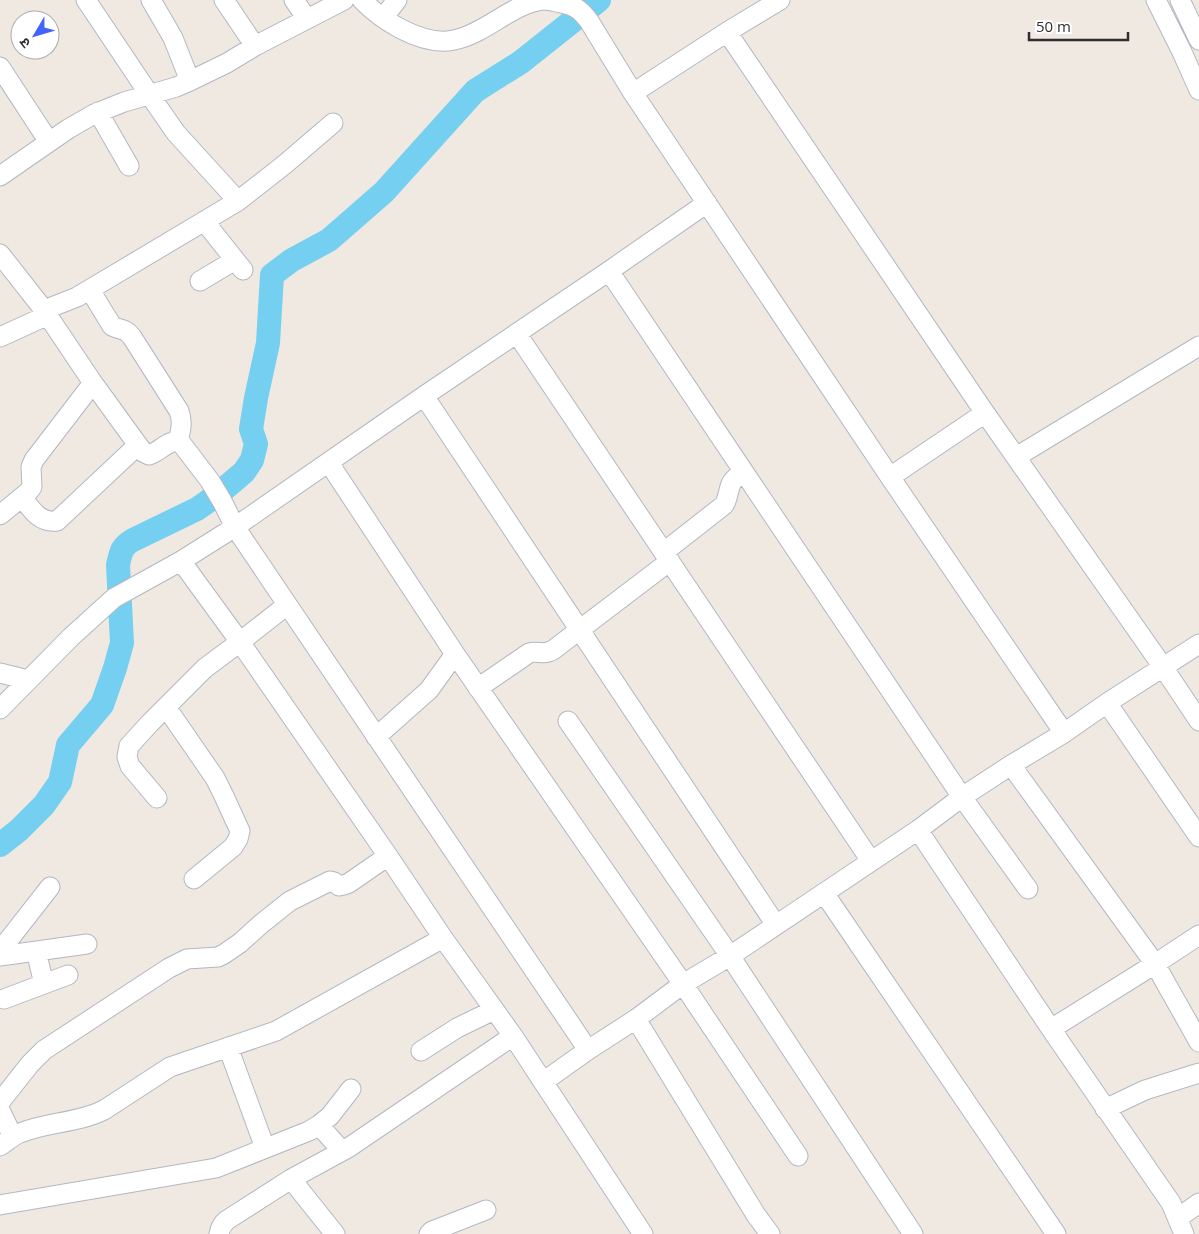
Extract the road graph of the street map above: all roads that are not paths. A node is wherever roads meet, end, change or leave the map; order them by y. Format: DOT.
graph roads {
  1 [pos="86,0"];
  2 [pos="151,0"];
  3 [pos="224,0"];
  4 [pos="294,0"];
  5 [pos="344,0"];
  6 [pos="362,0"];
  7 [pos="397,0"];
  8 [pos="780,0"];
  9 [pos="1156,0"];
  10 [pos="1180,0"];
  11 [pos="574,8"];
  12 [pos="383,18"];
  13 [pos="307,19"];
  14 [pos="726,32"];
  15 [pos="1199,40"];
  16 [pos="255,46"];
  17 [pos="0,68"];
  18 [pos="190,81"];
  19 [pos="1199,90"];
  20 [pos="633,93"];
  21 [pos="149,94"];
  22 [pos="98,112"];
  23 [pos="333,122"];
  24 [pos="49,142"];
  25 [pos="129,166"];
  26 [pos="0,176"];
  27 [pos="238,201"];
  28 [pos="707,203"];
  29 [pos="204,221"];
  30 [pos="0,254"];
  31 [pos="609,271"];
  32 [pos="200,281"];
  33 [pos="90,290"];
  34 [pos="46,313"];
  35 [pos="517,334"];
  36 [pos="0,337"];
  37 [pos="1199,346"];
  38 [pos="93,383"];
  39 [pos="424,396"];
  40 [pos="985,413"];
  41 [pos="178,441"];
  42 [pos="138,446"];
  43 [pos="1016,457"];
  44 [pos="329,463"];
  45 [pos="744,472"];
  46 [pos="890,477"];
  47 [pos="22,497"];
  48 [pos="0,515"];
  49 [pos="235,527"];
  50 [pos="667,557"];
  51 [pos="181,561"];
  52 [pos="287,604"];
  53 [pos="579,630"];
  54 [pos="240,642"];
  55 [pos="1199,644"];
  56 [pos="455,654"];
  57 [pos="1163,667"];
  58 [pos="0,673"];
  59 [pos="28,680"];
  60 [pos="478,688"];
  61 [pos="1107,703"];
  62 [pos="166,707"];
  63 [pos="0,709"];
  64 [pos="568,721"];
  65 [pos="1199,721"];
  66 [pos="1064,733"];
  67 [pos="376,737"];
  68 [pos="1011,765"];
  69 [pos="962,797"];
  70 [pos="157,798"];
  71 [pos="918,830"];
  72 [pos="1199,837"];
  73 [pos="388,856"];
  74 [pos="871,861"];
  75 [pos="194,879"];
  76 [pos="50,887"];
  77 [pos="1028,889"];
  78 [pos="824,892"];
  79 [pos="776,926"];
  80 [pos="1199,935"];
  81 [pos="442,938"];
  82 [pos="87,944"];
  83 [pos="0,950"];
  84 [pos="36,951"];
  85 [pos="0,956"];
  86 [pos="730,956"];
  87 [pos="1155,964"];
  88 [pos="68,974"];
  89 [pos="44,984"];
  90 [pos="683,984"];
  91 [pos="4,999"];
  92 [pos="494,1010"];
  93 [pos="636,1019"];
  94 [pos="1051,1029"];
  95 [pos="513,1036"];
  96 [pos="1199,1042"];
  97 [pos="228,1046"];
  98 [pos="588,1050"];
  99 [pos="421,1051"];
  100 [pos="1199,1073"];
  101 [pos="543,1082"];
  102 [pos="351,1089"];
  103 [pos="0,1102"];
  104 [pos="1105,1109"];
  105 [pos="0,1110"];
  106 [pos="319,1125"];
  107 [pos="6,1142"];
  108 [pos="265,1148"];
  109 [pos="342,1151"];
  110 [pos="798,1156"];
  111 [pos="291,1180"];
  112 [pos="1199,1203"];
  113 [pos="0,1204"];
  114 [pos="486,1210"];
  115 [pos="1181,1226"];
  116 [pos="219,1234"];
  117 [pos="336,1234"];
  118 [pos="428,1234"];
  119 [pos="643,1234"];
  120 [pos="770,1234"];
  121 [pos="914,1234"];
  122 [pos="1056,1234"];
  1 -- 21 [label="street"];
  2 -- 18 [label="street"];
  3 -- 16 [label="street"];
  4 -- 13 [label="street"];
  5 -- 13 [label="street"];
  6 -- 12 [label="street"];
  7 -- 12 [label="street"];
  8 -- 14 [label="street"];
  9 -- 19 [label="street"];
  10 -- 15 [label="street"];
  11 -- 12 [label="street"];
  11 -- 20 [label="street"];
  13 -- 16 [label="street"];
  14 -- 20 [label="street"];
  14 -- 40 [label="street"];
  16 -- 18 [label="street"];
  17 -- 24 [label="street"];
  18 -- 21 [label="street"];
  20 -- 28 [label="street"];
  21 -- 22 [label="street"];
  21 -- 27 [label="street"];
  22 -- 24 [label="street"];
  22 -- 25 [label="street"];
  23 -- 27 [label="street"];
  24 -- 26 [label="street"];
  27 -- 29 [label="street"];
  28 -- 31 [label="street"];
  28 -- 46 [label="street"];
  29 -- 32 [label="street"];
  29 -- 33 [label="street"];
  30 -- 34 [label="street"];
  31 -- 35 [label="street"];
  31 -- 45 [label="street"];
  33 -- 34 [label="street"];
  33 -- 41 [label="street"];
  34 -- 36 [label="street"];
  34 -- 38 [label="street"];
  35 -- 39 [label="street"];
  35 -- 50 [label="street"];
  37 -- 43 [label="street"];
  38 -- 42 [label="street"];
  38 -- 47 [label="street"];
  39 -- 44 [label="street"];
  39 -- 53 [label="street"];
  40 -- 43 [label="street"];
  40 -- 46 [label="street"];
  41 -- 42 [label="street"];
  41 -- 49 [label="street"];
  42 -- 47 [label="street"];
  43 -- 57 [label="street"];
  44 -- 49 [label="street"];
  44 -- 56 [label="street"];
  45 -- 50 [label="street"];
  45 -- 69 [label="street"];
  46 -- 66 [label="street"];
  47 -- 48 [label="street"];
  49 -- 51 [label="street"];
  49 -- 52 [label="street"];
  50 -- 53 [label="street"];
  50 -- 74 [label="street"];
  51 -- 54 [label="street"];
  51 -- 59 [label="street"];
  52 -- 54 [label="street"];
  52 -- 67 [label="street"];
  53 -- 60 [label="street"];
  53 -- 79 [label="street"];
  54 -- 62 [label="street"];
  54 -- 73 [label="street"];
  55 -- 57 [label="street"];
  56 -- 60 [label="street"];
  56 -- 67 [label="street"];
  57 -- 61 [label="street"];
  57 -- 65 [label="street"];
  58 -- 59 [label="street"];
  59 -- 63 [label="street"];
  60 -- 90 [label="street"];
  61 -- 66 [label="street"];
  61 -- 72 [label="street"];
  62 -- 70 [label="street"];
  62 -- 75 [label="street"];
  64 -- 86 [label="street"];
  66 -- 68 [label="street"];
  67 -- 98 [label="street"];
  68 -- 69 [label="street"];
  68 -- 87 [label="street"];
  69 -- 71 [label="street"];
  69 -- 77 [label="street"];
  71 -- 74 [label="street"];
  71 -- 94 [label="street"];
  73 -- 81 [label="street"];
  73 -- 103 [label="street"];
  74 -- 78 [label="street"];
  76 -- 83 [label="street"];
  78 -- 79 [label="street"];
  78 -- 122 [label="street"];
  79 -- 86 [label="street"];
  80 -- 87 [label="street"];
  81 -- 92 [label="street"];
  81 -- 97 [label="street"];
  82 -- 84 [label="street"];
  84 -- 85 [label="street"];
  84 -- 89 [label="street"];
  86 -- 90 [label="street"];
  86 -- 121 [label="street"];
  87 -- 94 [label="street"];
  87 -- 96 [label="street"];
  88 -- 89 [label="street"];
  89 -- 91 [label="street"];
  90 -- 93 [label="street"];
  90 -- 110 [label="street"];
  92 -- 95 [label="street"];
  92 -- 99 [label="street"];
  93 -- 98 [label="street"];
  93 -- 120 [label="street"];
  94 -- 104 [label="street"];
  95 -- 101 [label="street"];
  95 -- 109 [label="street"];
  97 -- 107 [label="street"];
  97 -- 108 [label="street"];
  98 -- 101 [label="street"];
  100 -- 104 [label="street"];
  101 -- 119 [label="street"];
  102 -- 106 [label="street"];
  104 -- 115 [label="street"];
  105 -- 107 [label="street"];
  106 -- 108 [label="street"];
  106 -- 109 [label="street"];
  108 -- 113 [label="street"];
  109 -- 111 [label="street"];
  111 -- 116 [label="street"];
  111 -- 117 [label="street"];
  112 -- 115 [label="street"];
  114 -- 118 [label="street"];
}
